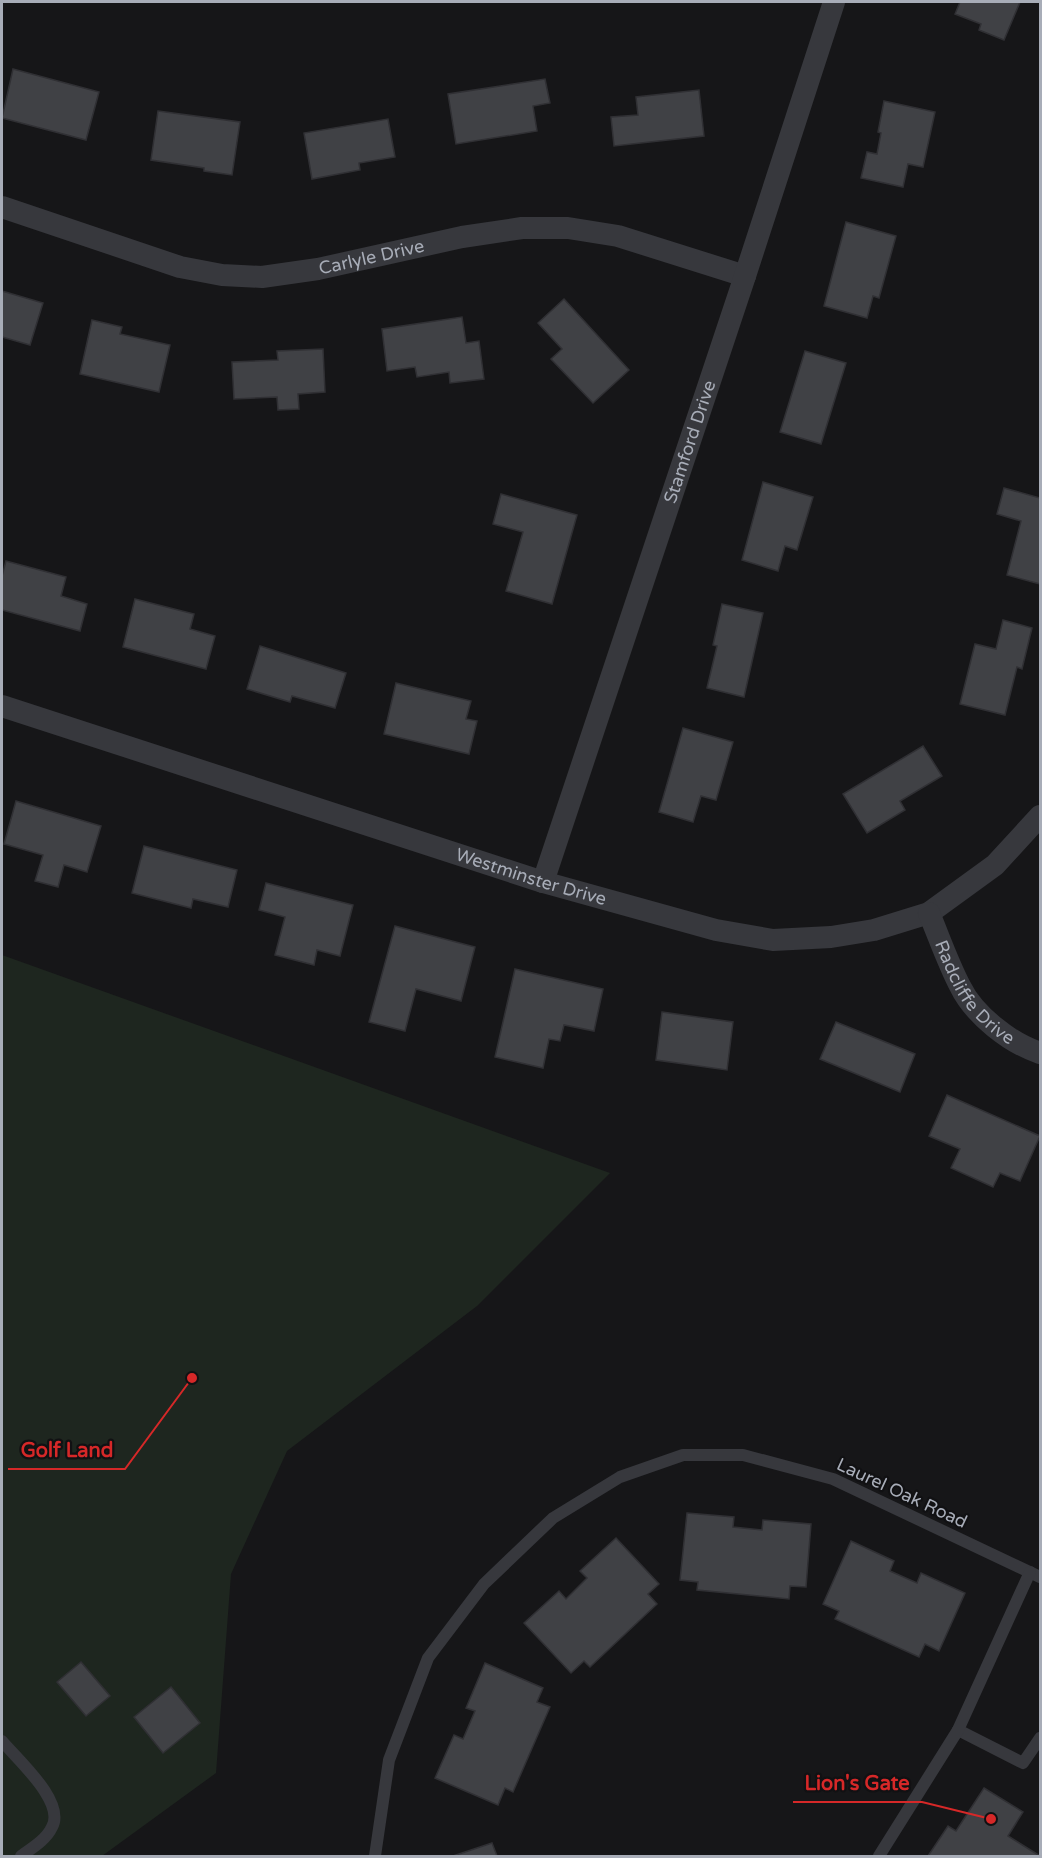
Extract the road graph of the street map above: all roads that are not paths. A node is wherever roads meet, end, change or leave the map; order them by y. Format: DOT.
graph roads {
  1 [pos="834,2"];
  2 [pos="2,207"];
  3 [pos="745,276"];
  4 [pos="2,706"];
  5 [pos="1041,816"];
  6 [pos="543,882"];
  7 [pos="929,913"];
  8 [pos="1041,1053"];
  9 [pos="1035,1575"];
  10 [pos="958,1730"];
  11 [pos="1041,1738"];
  12 [pos="2,1741"];
  13 [pos="21,1857"];
  14 [pos="375,1857"];
  15 [pos="879,1857"];
  1 -- 3 [label="street, Stamford Drive"];
  2 -- 3 [label="street, Carlyle Drive"];
  3 -- 6 [label="street, Stamford Drive"];
  4 -- 6 [label="street, Westminster Drive"];
  5 -- 7 [label="street, Westminster Drive"];
  6 -- 7 [label="street, Westminster Drive"];
  7 -- 8 [label="street, Radcliffe Drive"];
  9 -- 10 [label="lane, Laurel Oak Road"];
  9 -- 14 [label="lane, Laurel Oak Road"];
  10 -- 11 [label="lane"];
  10 -- 15 [label="lane, Laurel Oak Road"];
  12 -- 13 [label="lane"];
}
